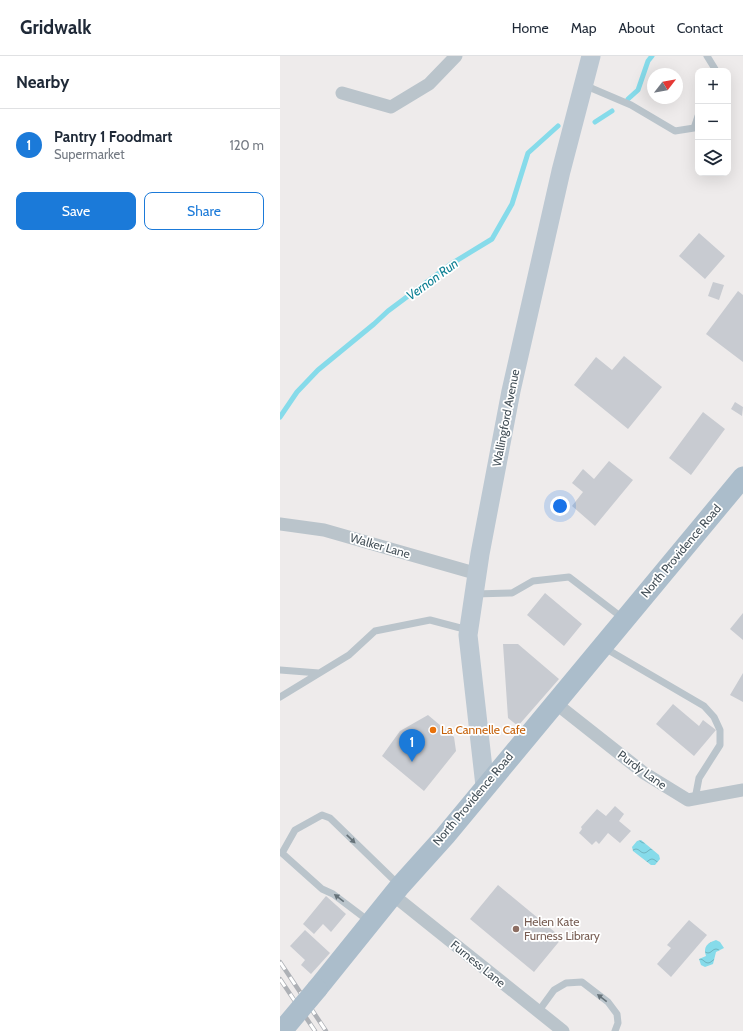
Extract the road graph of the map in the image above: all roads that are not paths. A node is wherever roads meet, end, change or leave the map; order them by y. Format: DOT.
graph roads {
  1 [pos="456,56"];
  2 [pos="591,56"];
  3 [pos="707,56"];
  4 [pos="714,68"];
  5 [pos="583,84"];
  6 [pos="342,93"];
  7 [pos="695,125"];
  8 [pos="743,477"];
  9 [pos="280,524"];
  10 [pos="478,574"];
  11 [pos="475,594"];
  12 [pos="624,619"];
  13 [pos="469,630"];
  14 [pos="602,646"];
  15 [pos="280,670"];
  16 [pos="320,673"];
  17 [pos="280,697"];
  18 [pos="554,702"];
  19 [pos="485,786"];
  20 [pos="743,790"];
  21 [pos="695,799"];
  22 [pos="396,890"];
  23 [pos="371,922"];
  24 [pos="538,1012"];
  25 [pos="284,1029"];
  26 [pos="563,1031"];
  27 [pos="615,1031"];
  1 -- 6 [label="street"];
  2 -- 5 [label="street, Wallingford Avenue"];
  3 -- 4 [label="lane"];
  5 -- 7 [label="lane"];
  5 -- 10 [label="street, Wallingford Avenue"];
  8 -- 12 [label="main road, North Providence Road"];
  9 -- 10 [label="street, Walker Lane"];
  10 -- 11 [label="street, Wallingford Avenue"];
  11 -- 12 [label="lane"];
  11 -- 13 [label="street, Wallingford Avenue"];
  12 -- 14 [label="main road, North Providence Road"];
  13 -- 16 [label="lane"];
  13 -- 19 [label="street, Wallingford Avenue"];
  14 -- 18 [label="main road, North Providence Road"];
  14 -- 21 [label="lane"];
  15 -- 16 [label="lane"];
  16 -- 17 [label="lane"];
  18 -- 19 [label="main road, North Providence Road"];
  18 -- 21 [label="street, Purdy Lane"];
  19 -- 22 [label="main road, North Providence Road"];
  20 -- 21 [label="street, Purdy Lane"];
  22 -- 23 [label="main road, North Providence Road"];
  23 -- 22 [label="lane, one-way"];
  22 -- 24 [label="street, Furness Lane"];
  23 -- 25 [label="main road, North Providence Road, bridge"];
  24 -- 26 [label="street, Furness Lane"];
  27 -- 24 [label="lane, one-way"];
}
